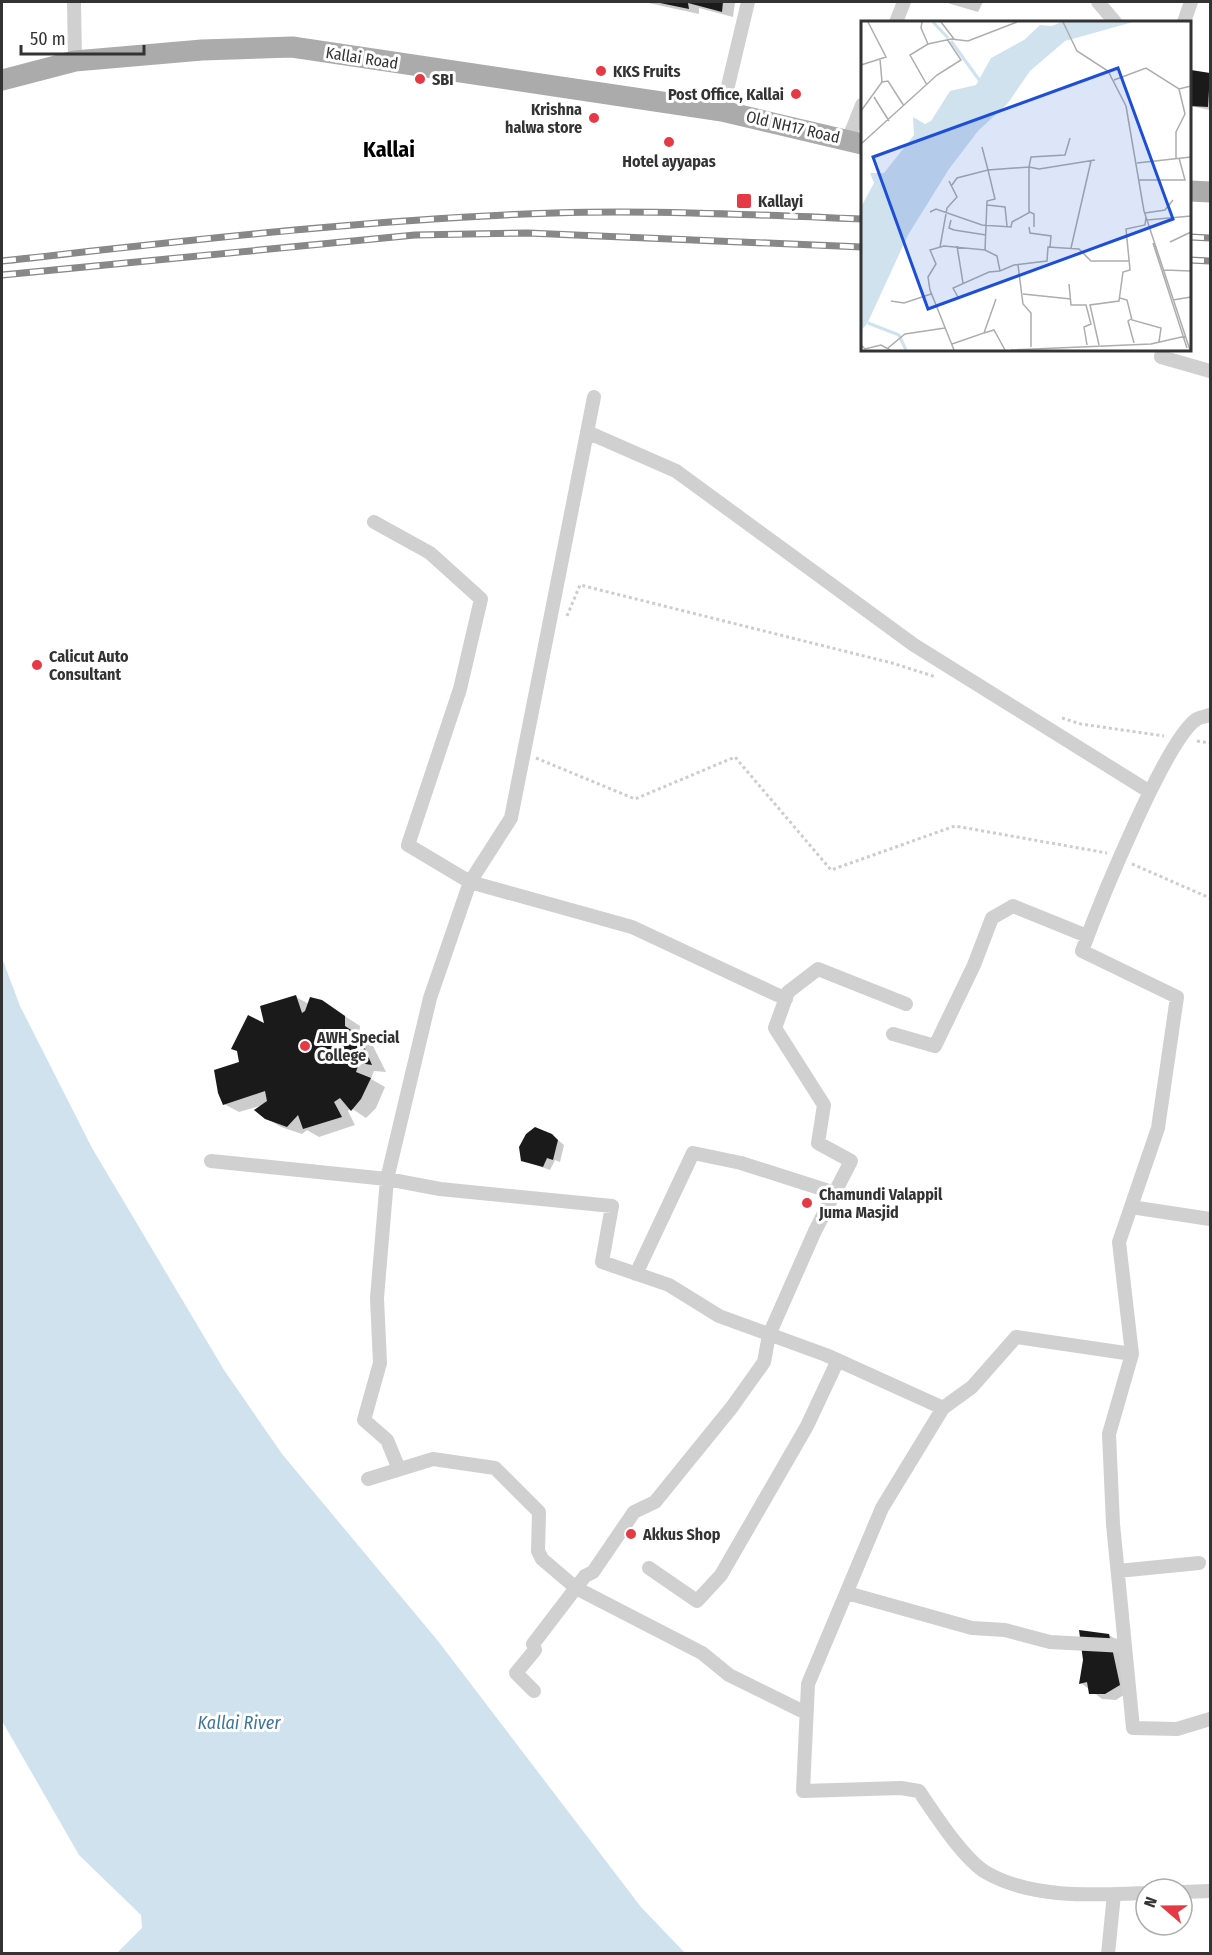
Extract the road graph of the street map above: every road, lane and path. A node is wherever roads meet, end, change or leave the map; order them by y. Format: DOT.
graph roads {
  1 [pos="74,2"];
  2 [pos="748,2"];
  3 [pos="904,2"];
  4 [pos="1098,2"];
  5 [pos="1191,2"];
  6 [pos="896,21"];
  7 [pos="1114,21"];
  8 [pos="1184,21"];
  9 [pos="75,62"];
  10 [pos="2,80"];
  11 [pos="861,110"];
  12 [pos="722,111"];
  13 [pos="855,142"];
  14 [pos="1191,191"];
  15 [pos="1210,192"];
  16 [pos="1162,351"];
  17 [pos="1210,371"];
  18 [pos="594,397"];
  19 [pos="587,432"];
  20 [pos="374,522"];
  21 [pos="567,618"];
  22 [pos="937,677"];
  23 [pos="1210,715"];
  24 [pos="1059,717"];
  25 [pos="1180,739"];
  26 [pos="1210,743"];
  27 [pos="526,754"];
  28 [pos="1150,792"];
  29 [pos="1108,853"];
  30 [pos="1128,862"];
  31 [pos="470,882"];
  32 [pos="1210,898"];
  33 [pos="1087,936"];
  34 [pos="786,999"];
  35 [pos="906,1004"];
  36 [pos="893,1034"];
  37 [pos="211,1161"];
  38 [pos="387,1179"];
  39 [pos="835,1193"];
  40 [pos="1131,1207"];
  41 [pos="1210,1219"];
  42 [pos="636,1274"];
  43 [pos="769,1335"];
  44 [pos="1132,1354"];
  45 [pos="838,1360"];
  46 [pos="943,1407"];
  47 [pos="399,1468"];
  48 [pos="368,1479"];
  49 [pos="1199,1563"];
  50 [pos="649,1568"];
  51 [pos="1118,1571"];
  52 [pos="576,1588"];
  53 [pos="847,1593"];
  54 [pos="1125,1646"];
  55 [pos="534,1691"];
  56 [pos="806,1713"];
  57 [pos="1210,1719"];
  58 [pos="1210,1891"];
  59 [pos="1194,1892"];
  60 [pos="1134,1893"];
  61 [pos="1114,1894"];
  62 [pos="1108,1953"];
  1 -- 9 [label="street"];
  2 -- 12 [label="street"];
  3 -- 6 [label="street"];
  4 -- 7 [label="street"];
  5 -- 8 [label="street"];
  9 -- 10 [label="main road, Kallai Road"];
  9 -- 12 [label="main road, Kallai Road"];
  11 -- 13 [label="street"];
  12 -- 13 [label="main road, Old NH17 Road"];
  14 -- 15 [label="main road"];
  16 -- 17 [label="street"];
  18 -- 19 [label="street"];
  19 -- 28 [label="street"];
  19 -- 31 [label="street"];
  20 -- 31 [label="street"];
  21 -- 22 [label="path"];
  23 -- 25 [label="street"];
  24 -- 25 [label="path"];
  25 -- 26 [label="path"];
  25 -- 28 [label="street"];
  27 -- 29 [label="path"];
  28 -- 33 [label="street"];
  30 -- 32 [label="path"];
  31 -- 34 [label="street"];
  31 -- 38 [label="street"];
  33 -- 36 [label="street"];
  33 -- 40 [label="street"];
  34 -- 35 [label="street"];
  34 -- 39 [label="street"];
  37 -- 38 [label="street"];
  38 -- 42 [label="street"];
  38 -- 47 [label="street"];
  39 -- 42 [label="street"];
  39 -- 43 [label="street"];
  40 -- 41 [label="street"];
  40 -- 44 [label="street"];
  42 -- 43 [label="street"];
  43 -- 45 [label="street"];
  43 -- 52 [label="street"];
  44 -- 46 [label="street"];
  44 -- 51 [label="street"];
  45 -- 46 [label="street"];
  45 -- 50 [label="street"];
  46 -- 53 [label="street"];
  47 -- 48 [label="street"];
  47 -- 52 [label="street"];
  49 -- 51 [label="street"];
  51 -- 54 [label="street"];
  52 -- 55 [label="street"];
  52 -- 56 [label="street"];
  53 -- 54 [label="street"];
  53 -- 56 [label="street"];
  54 -- 57 [label="street"];
  56 -- 61 [label="street"];
  58 -- 59 [label="street"];
  60 -- 61 [label="street"];
  61 -- 62 [label="street"];
}
